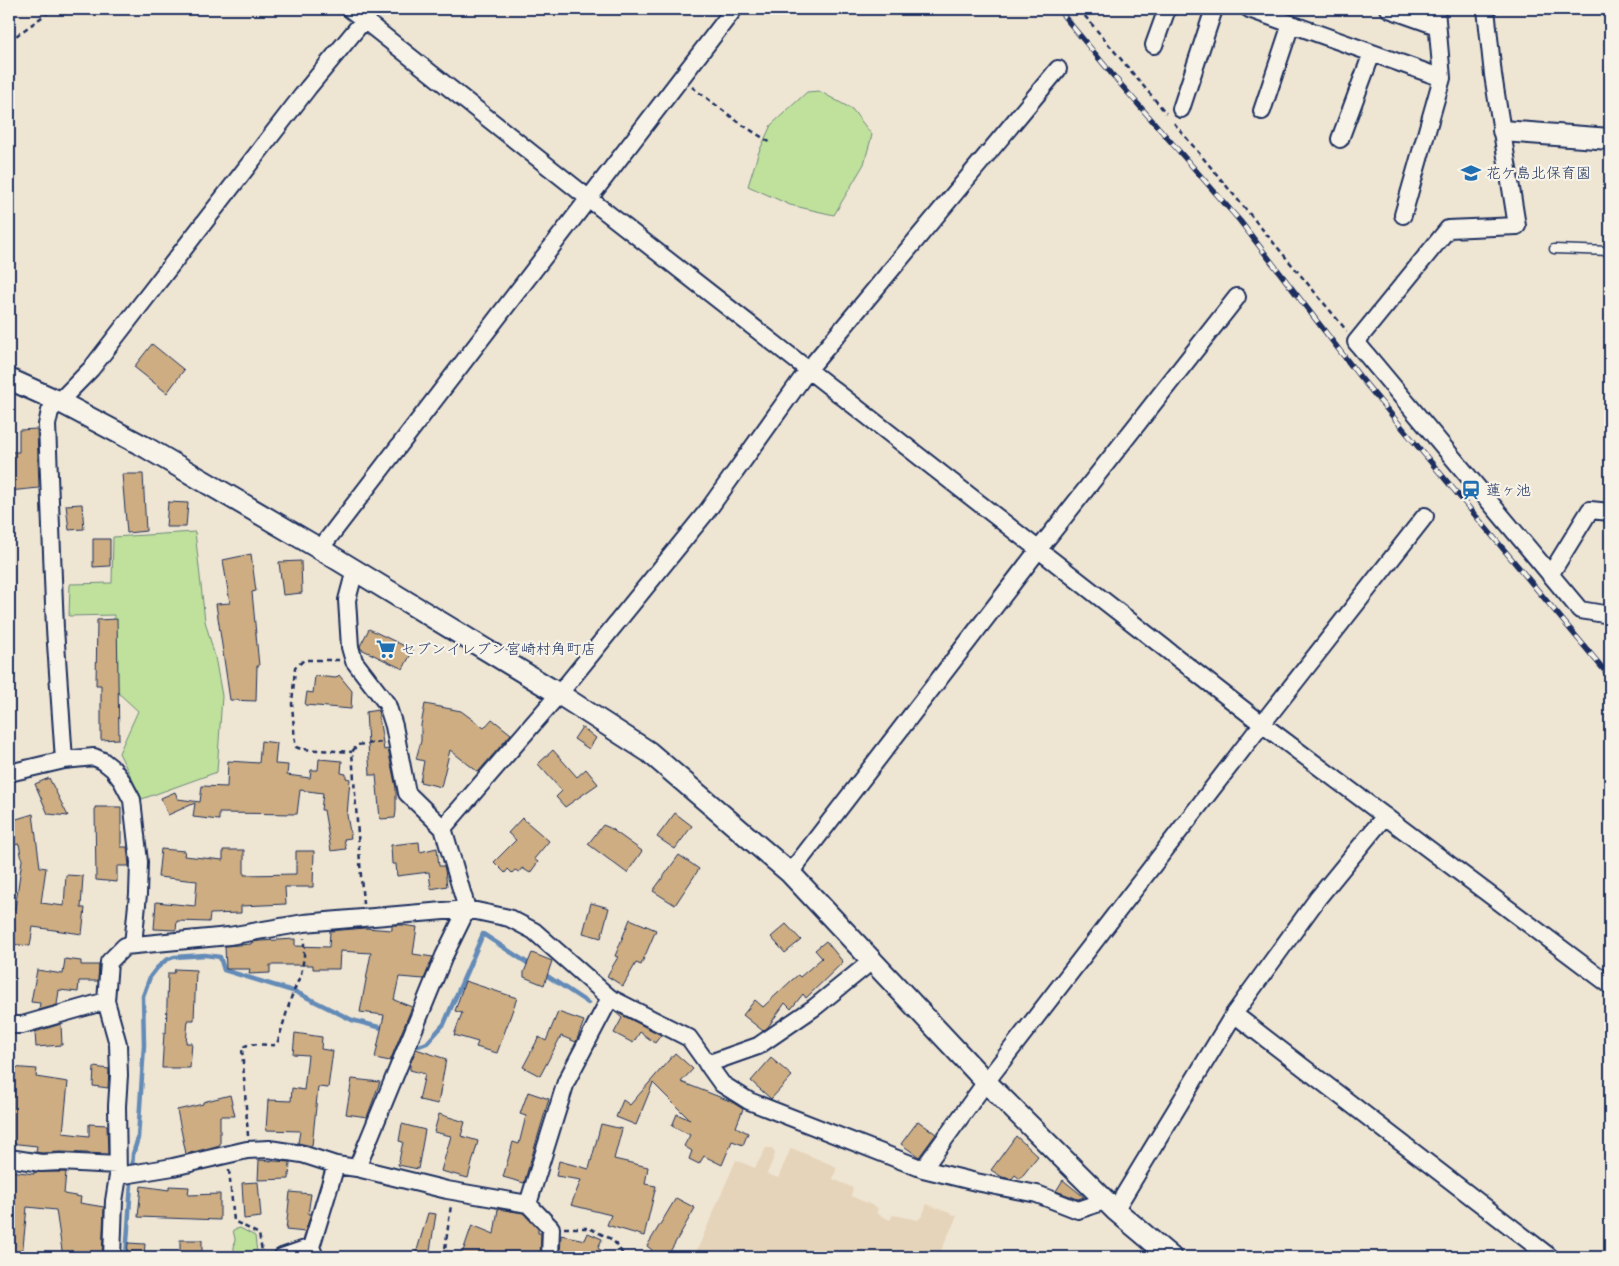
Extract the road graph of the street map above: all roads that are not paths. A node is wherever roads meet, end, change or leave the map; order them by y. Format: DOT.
graph roads {
  1 [pos="350,9"];
  2 [pos="734,9"];
  3 [pos="1167,9"];
  4 [pos="1214,9"];
  5 [pos="1249,9"];
  6 [pos="1389,9"];
  7 [pos="1436,9"];
  8 [pos="1486,9"];
  9 [pos="369,14"];
  10 [pos="1291,24"];
  11 [pos="1438,26"];
  12 [pos="1154,45"];
  13 [pos="1372,53"];
  14 [pos="1058,69"];
  15 [pos="1442,78"];
  16 [pos="1262,111"];
  17 [pos="1174,115"];
  18 [pos="1503,131"];
  19 [pos="1340,139"];
  20 [pos="1610,139"];
  21 [pos="588,198"];
  22 [pos="1403,215"];
  23 [pos="1554,249"];
  24 [pos="1610,251"];
  25 [pos="1237,297"];
  26 [pos="808,370"];
  27 [pos="9,379"];
  28 [pos="58,401"];
  29 [pos="1610,512"];
  30 [pos="1425,516"];
  31 [pos="320,549"];
  32 [pos="1039,549"];
  33 [pos="354,570"];
  34 [pos="1550,575"];
  35 [pos="1610,614"];
  36 [pos="559,694"];
  37 [pos="1262,724"];
  38 [pos="64,760"];
  39 [pos="9,773"];
  40 [pos="1385,816"];
  41 [pos="442,828"];
  42 [pos="790,873"];
  43 [pos="467,908"];
  44 [pos="133,945"];
  45 [pos="873,960"];
  46 [pos="1610,985"];
  47 [pos="610,998"];
  48 [pos="106,1001"];
  49 [pos="1234,1014"];
  50 [pos="9,1026"];
  51 [pos="707,1064"];
  52 [pos="986,1082"];
  53 [pos="9,1158"];
  54 [pos="336,1165"];
  55 [pos="357,1168"];
  56 [pos="924,1169"];
  57 [pos="118,1170"];
  58 [pos="528,1204"];
  59 [pos="1110,1205"];
  60 [pos="313,1252"];
  61 [pos="112,1257"];
  62 [pos="282,1257"];
  63 [pos="550,1257"];
  64 [pos="1171,1257"];
  65 [pos="1550,1257"];
  1 -- 9 [label="street"];
  2 -- 21 [label="street"];
  3 -- 12 [label="street"];
  4 -- 17 [label="street"];
  5 -- 10 [label="street"];
  6 -- 11 [label="street"];
  7 -- 11 [label="street"];
  8 -- 18 [label="street"];
  9 -- 21 [label="street"];
  9 -- 28 [label="street"];
  10 -- 13 [label="street"];
  10 -- 16 [label="street"];
  11 -- 15 [label="street"];
  13 -- 15 [label="street"];
  13 -- 19 [label="street"];
  14 -- 26 [label="street"];
  15 -- 22 [label="street"];
  18 -- 20 [label="street"];
  18 -- 34 [label="street"];
  21 -- 26 [label="street"];
  21 -- 31 [label="street"];
  23 -- 24 [label="lane"];
  25 -- 32 [label="street"];
  26 -- 32 [label="street"];
  26 -- 36 [label="street"];
  27 -- 28 [label="street"];
  28 -- 31 [label="street"];
  28 -- 38 [label="street"];
  29 -- 34 [label="street"];
  30 -- 37 [label="street"];
  31 -- 33 [label="street"];
  32 -- 37 [label="street"];
  32 -- 42 [label="street"];
  33 -- 36 [label="street"];
  33 -- 41 [label="street"];
  34 -- 35 [label="street"];
  36 -- 41 [label="street"];
  36 -- 42 [label="street"];
  37 -- 40 [label="street"];
  37 -- 52 [label="street"];
  38 -- 39 [label="street"];
  38 -- 44 [label="street"];
  40 -- 46 [label="street"];
  40 -- 49 [label="street"];
  41 -- 43 [label="street"];
  42 -- 45 [label="street"];
  43 -- 44 [label="street"];
  43 -- 47 [label="street"];
  43 -- 55 [label="street"];
  44 -- 48 [label="street"];
  45 -- 51 [label="street"];
  45 -- 52 [label="street"];
  47 -- 51 [label="street"];
  47 -- 58 [label="street"];
  48 -- 50 [label="street"];
  48 -- 57 [label="street"];
  49 -- 59 [label="street"];
  49 -- 65 [label="street"];
  51 -- 56 [label="street"];
  52 -- 56 [label="street"];
  52 -- 59 [label="street"];
  53 -- 57 [label="street"];
  54 -- 55 [label="street"];
  54 -- 57 [label="street"];
  54 -- 60 [label="street"];
  55 -- 58 [label="street"];
  56 -- 59 [label="street"];
  57 -- 61 [label="street"];
  58 -- 63 [label="street"];
  59 -- 64 [label="street"];
  60 -- 62 [label="street"];
}
